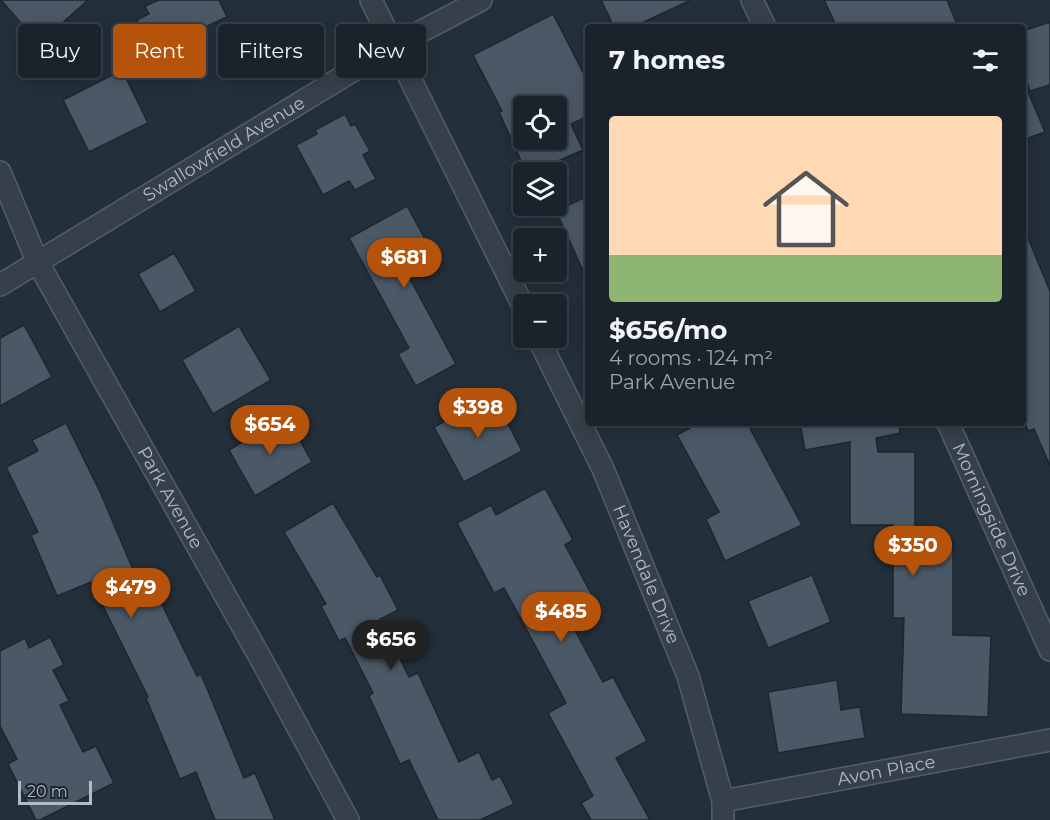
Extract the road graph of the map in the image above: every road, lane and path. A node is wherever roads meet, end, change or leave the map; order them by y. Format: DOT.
graph roads {
  1 [pos="371,0"];
  2 [pos="481,0"];
  3 [pos="753,0"];
  4 [pos="384,24"];
  5 [pos="764,24"];
  6 [pos="426,29"];
  7 [pos="340,78"];
  8 [pos="411,78"];
  9 [pos="0,172"];
  10 [pos="37,261"];
  11 [pos="0,285"];
  12 [pos="517,294"];
  13 [pos="543,348"];
  14 [pos="949,426"];
  15 [pos="1050,650"];
  16 [pos="1050,740"];
  17 [pos="723,811"];
  18 [pos="348,820"];
  1 -- 4 [label="street"];
  2 -- 6 [label="street, Swallowfield Avenue"];
  3 -- 5 [label="street"];
  7 -- 10 [label="street, Swallowfield Avenue"];
  8 -- 12 [label="street"];
  9 -- 10 [label="street, Park Avenue"];
  10 -- 11 [label="street, Swallowfield Avenue"];
  10 -- 18 [label="street, Park Avenue"];
  13 -- 17 [label="street, Havendale Drive"];
  14 -- 15 [label="street, Morningside Drive"];
  16 -- 17 [label="street, Avon Place"];
}
